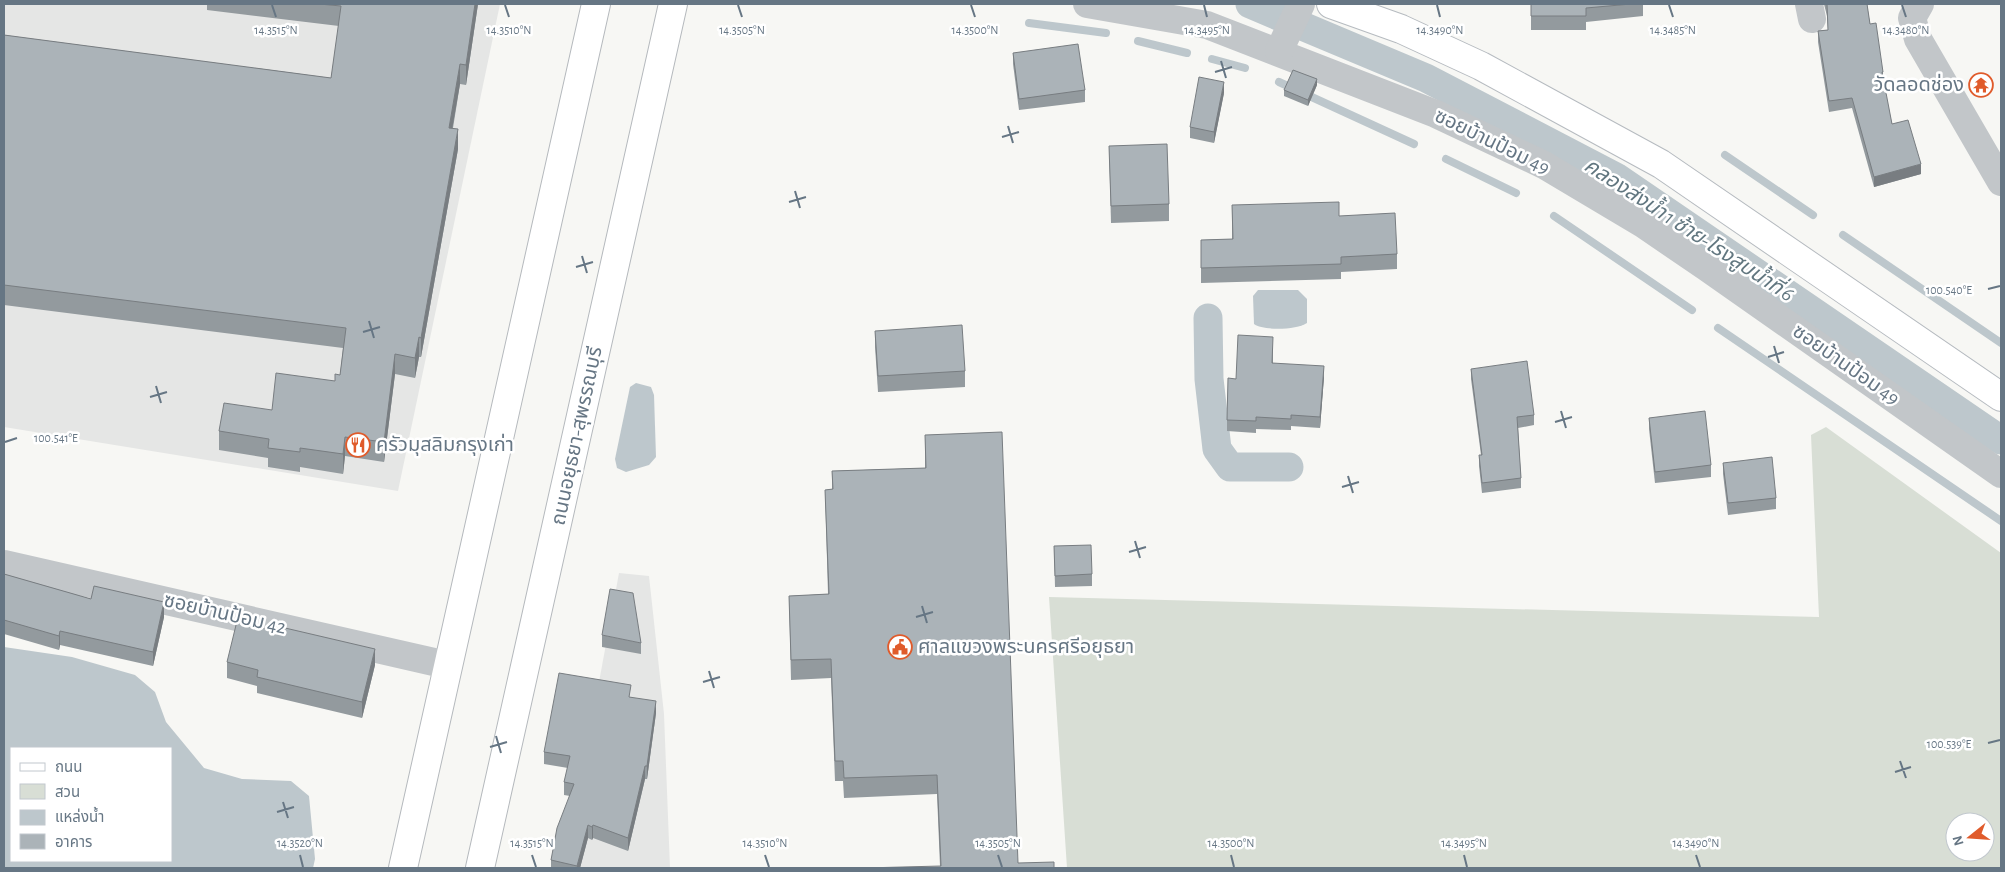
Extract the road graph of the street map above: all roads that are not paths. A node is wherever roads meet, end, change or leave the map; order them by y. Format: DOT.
graph roads {
  1 [pos="596,4"];
  2 [pos="673,4"];
  3 [pos="1087,4"];
  4 [pos="1331,4"];
  5 [pos="1920,4"];
  6 [pos="1211,13"];
  7 [pos="1289,29"];
  8 [pos="2001,182"];
  9 [pos="2001,397"];
  10 [pos="2001,474"];
  11 [pos="4,564"];
  12 [pos="447,665"];
  13 [pos="403,868"];
  14 [pos="480,868"];
  1 -- 12 [label="main road"];
  2 -- 14 [label="main road, ถนนอยุธยา-สุพรรณบุรี"];
  3 -- 6 [label="street, ซอยบ้านป้อม 49"];
  4 -- 9 [label="main road"];
  5 -- 8 [label="street"];
  6 -- 7 [label="street, ซอยบ้านป้อม 49"];
  7 -- 10 [label="street, ซอยบ้านป้อม 49"];
  11 -- 12 [label="street, ซอยบ้านป้อม 42"];
  12 -- 13 [label="main road"];
}
